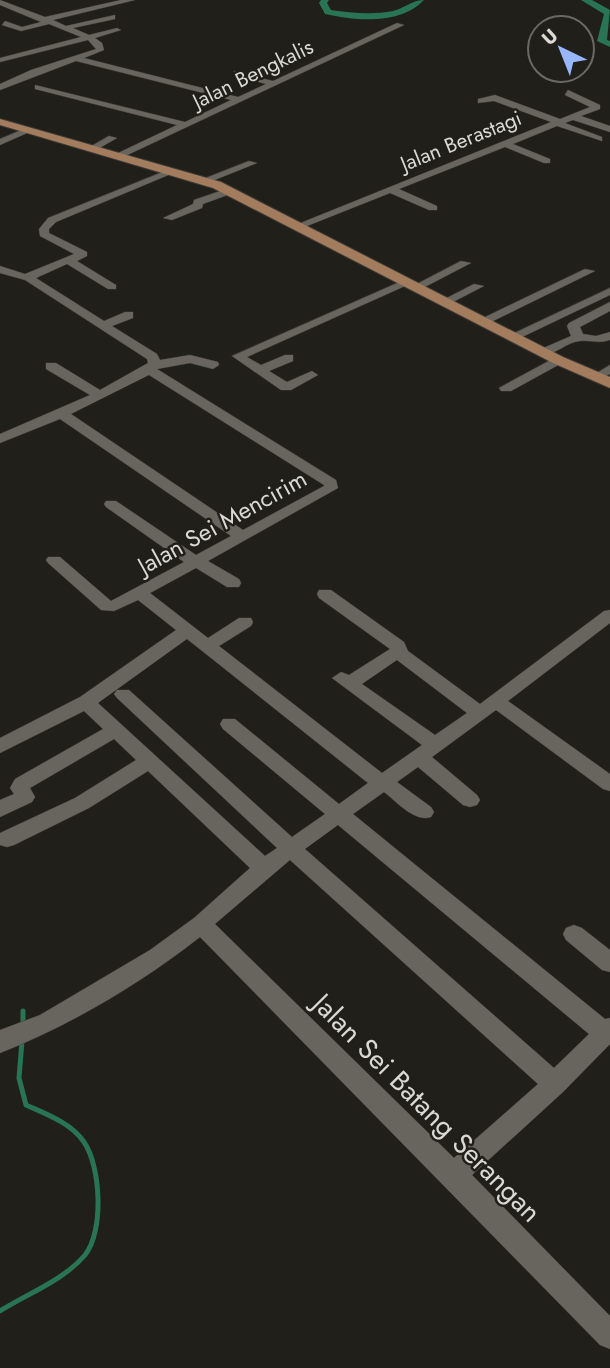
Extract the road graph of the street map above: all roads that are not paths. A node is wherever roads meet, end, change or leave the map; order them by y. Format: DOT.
graph roads {
  1 [pos="131,0"];
  2 [pos="2,3"];
  3 [pos="18,4"];
  4 [pos="53,8"];
  5 [pos="0,13"];
  6 [pos="31,15"];
  7 [pos="112,17"];
  8 [pos="47,21"];
  9 [pos="2,24"];
  10 [pos="400,25"];
  11 [pos="65,28"];
  12 [pos="117,30"];
  13 [pos="380,34"];
  14 [pos="71,36"];
  15 [pos="90,38"];
  16 [pos="394,39"];
  17 [pos="0,54"];
  18 [pos="78,59"];
  19 [pos="0,60"];
  20 [pos="237,73"];
  21 [pos="0,76"];
  22 [pos="17,79"];
  23 [pos="273,84"];
  24 [pos="0,87"];
  25 [pos="38,87"];
  26 [pos="568,93"];
  27 [pos="240,100"];
  28 [pos="481,101"];
  29 [pos="574,117"];
  30 [pos="0,122"];
  31 [pos="559,122"];
  32 [pos="187,125"];
  33 [pos="610,129"];
  34 [pos="29,130"];
  35 [pos="112,138"];
  36 [pos="599,139"];
  37 [pos="0,142"];
  38 [pos="506,144"];
  39 [pos="93,148"];
  40 [pos="121,155"];
  41 [pos="547,160"];
  42 [pos="252,163"];
  43 [pos="173,171"];
  44 [pos="203,181"];
  45 [pos="392,190"];
  46 [pos="229,191"];
  47 [pos="433,208"];
  48 [pos="168,218"];
  49 [pos="298,226"];
  50 [pos="68,260"];
  51 [pos="465,263"];
  52 [pos="0,269"];
  53 [pos="589,271"];
  54 [pos="27,276"];
  55 [pos="412,284"];
  56 [pos="478,286"];
  57 [pos="112,287"];
  58 [pos="610,291"];
  59 [pos="447,301"];
  60 [pos="610,306"];
  61 [pos="129,315"];
  62 [pos="485,320"];
  63 [pos="101,326"];
  64 [pos="514,336"];
  65 [pos="610,336"];
  66 [pos="578,337"];
  67 [pos="545,352"];
  68 [pos="289,358"];
  69 [pos="558,360"];
  70 [pos="213,365"];
  71 [pos="51,366"];
  72 [pos="151,368"];
  73 [pos="610,369"];
  74 [pos="260,370"];
  75 [pos="312,375"];
  76 [pos="596,377"];
  77 [pos="610,383"];
  78 [pos="506,388"];
  79 [pos="100,396"];
  80 [pos="62,414"];
  81 [pos="0,439"];
  82 [pos="111,503"];
  83 [pos="243,537"];
  84 [pos="54,560"];
  85 [pos="195,562"];
  86 [pos="233,583"];
  87 [pos="141,594"];
  88 [pos="325,594"];
  89 [pos="610,615"];
  90 [pos="245,622"];
  91 [pos="187,631"];
  92 [pos="207,646"];
  93 [pos="397,653"];
  94 [pos="123,694"];
  95 [pos="86,702"];
  96 [pos="488,707"];
  97 [pos="229,724"];
  98 [pos="114,731"];
  99 [pos="0,746"];
  100 [pos="427,751"];
  101 [pos="147,762"];
  102 [pos="383,782"];
  103 [pos="610,783"];
  104 [pos="470,800"];
  105 [pos="0,809"];
  106 [pos="424,812"];
  107 [pos="340,815"];
  108 [pos="7,839"];
  109 [pos="291,849"];
  110 [pos="264,868"];
  111 [pos="201,924"];
  112 [pos="574,934"];
  113 [pos="610,963"];
  114 [pos="608,1030"];
  115 [pos="8,1037"];
  116 [pos="555,1084"];
  117 [pos="454,1174"];
  118 [pos="610,1335"];
  1 -- 8 [label="street"];
  2 -- 3 [label="street"];
  3 -- 5 [label="street"];
  3 -- 6 [label="street"];
  4 -- 6 [label="street"];
  6 -- 8 [label="street"];
  6 -- 9 [label="street"];
  7 -- 11 [label="street"];
  8 -- 9 [label="street"];
  8 -- 11 [label="street"];
  10 -- 13 [label="street, Jalan Bengkalis"];
  11 -- 15 [label="street"];
  12 -- 15 [label="street"];
  13 -- 16 [label="street"];
  13 -- 23 [label="street, Jalan Bengkalis"];
  14 -- 17 [label="street"];
  15 -- 18 [label="street"];
  15 -- 19 [label="street"];
  18 -- 22 [label="street"];
  18 -- 27 [label="street"];
  20 -- 23 [label="street"];
  21 -- 22 [label="street"];
  22 -- 24 [label="street"];
  23 -- 27 [label="street, Jalan Bengkalis"];
  25 -- 32 [label="street"];
  26 -- 29 [label="street"];
  27 -- 32 [label="street, Jalan Bengkalis"];
  28 -- 31 [label="street, Jalan Berastagi"];
  29 -- 31 [label="street"];
  29 -- 33 [label="street"];
  30 -- 34 [label="main road"];
  31 -- 36 [label="street"];
  31 -- 38 [label="street, Jalan Berastagi"];
  32 -- 40 [label="street, Jalan Bengkalis"];
  34 -- 37 [label="street"];
  34 -- 39 [label="main road"];
  35 -- 39 [label="street"];
  38 -- 41 [label="street"];
  38 -- 45 [label="street, Jalan Berastagi"];
  39 -- 40 [label="main road"];
  40 -- 43 [label="main road"];
  42 -- 44 [label="street"];
  43 -- 44 [label="main road"];
  43 -- 50 [label="street"];
  44 -- 46 [label="main road"];
  45 -- 47 [label="street"];
  45 -- 49 [label="street, Jalan Berastagi"];
  46 -- 48 [label="street"];
  46 -- 49 [label="main road"];
  49 -- 55 [label="main road"];
  50 -- 54 [label="street"];
  50 -- 57 [label="street"];
  51 -- 55 [label="street"];
  52 -- 54 [label="street, Jalan Sei Mencirim"];
  53 -- 62 [label="street"];
  54 -- 63 [label="street, Jalan Sei Mencirim"];
  55 -- 59 [label="main road"];
  55 -- 74 [label="street"];
  56 -- 59 [label="street"];
  58 -- 64 [label="street"];
  59 -- 62 [label="main road"];
  60 -- 66 [label="street"];
  61 -- 63 [label="street"];
  62 -- 64 [label="main road"];
  63 -- 72 [label="street, Jalan Sei Mencirim"];
  64 -- 67 [label="main road"];
  65 -- 66 [label="street"];
  66 -- 67 [label="street"];
  67 -- 69 [label="main road"];
  68 -- 74 [label="street"];
  69 -- 76 [label="main road"];
  69 -- 78 [label="street"];
  70 -- 72 [label="street"];
  71 -- 79 [label="street"];
  72 -- 79 [label="street"];
  72 -- 83 [label="street, Jalan Sei Mencirim"];
  73 -- 76 [label="street"];
  74 -- 75 [label="street"];
  76 -- 77 [label="main road"];
  79 -- 80 [label="street"];
  80 -- 81 [label="street"];
  80 -- 83 [label="street"];
  82 -- 85 [label="street"];
  83 -- 85 [label="street, Jalan Sei Mencirim"];
  84 -- 87 [label="street"];
  85 -- 86 [label="street"];
  85 -- 87 [label="street, Jalan Sei Mencirim"];
  87 -- 91 [label="street, Jalan Sei Mencirim"];
  88 -- 93 [label="street"];
  89 -- 96 [label="street"];
  90 -- 92 [label="street"];
  91 -- 92 [label="street, Jalan Sei Mencirim"];
  91 -- 95 [label="street"];
  92 -- 102 [label="street, Jalan Sei Mencirim"];
  93 -- 96 [label="street"];
  93 -- 100 [label="street"];
  94 -- 109 [label="street"];
  95 -- 98 [label="street"];
  95 -- 99 [label="street"];
  96 -- 100 [label="street"];
  96 -- 103 [label="street"];
  97 -- 107 [label="street"];
  98 -- 101 [label="street"];
  98 -- 105 [label="street"];
  100 -- 102 [label="street"];
  100 -- 104 [label="street"];
  101 -- 108 [label="street"];
  101 -- 110 [label="street"];
  102 -- 106 [label="street, Jalan Sei Mencirim"];
  102 -- 107 [label="street"];
  107 -- 109 [label="street"];
  107 -- 114 [label="street"];
  109 -- 110 [label="street"];
  109 -- 116 [label="street"];
  110 -- 111 [label="street"];
  111 -- 115 [label="street"];
  111 -- 117 [label="street, Jalan Sei Batang Serangan"];
  112 -- 113 [label="street"];
  114 -- 116 [label="street"];
  116 -- 117 [label="street"];
  117 -- 118 [label="street, Jalan Sei Batang Serangan"];
}
